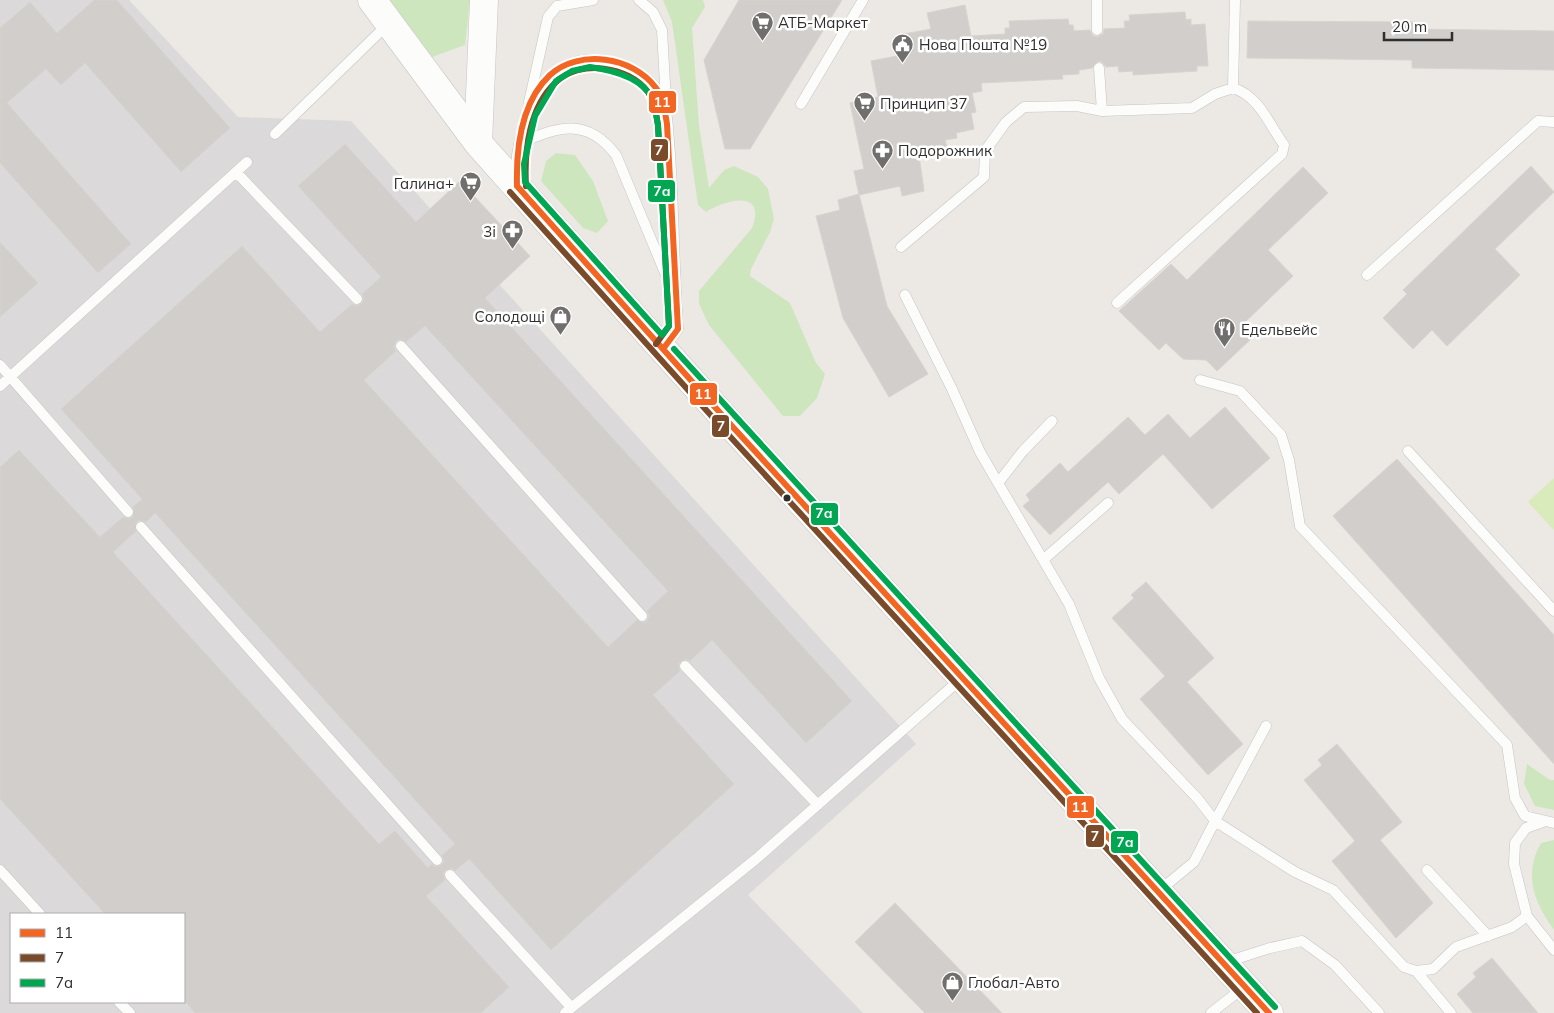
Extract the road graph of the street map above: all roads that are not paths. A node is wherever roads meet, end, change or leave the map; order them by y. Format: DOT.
graph roads {
  1 [pos="372,0"];
  2 [pos="484,0"];
  3 [pos="594,0"];
  4 [pos="639,0"];
  5 [pos="863,0"];
  6 [pos="1097,0"];
  7 [pos="1235,0"];
  8 [pos="389,23"];
  9 [pos="1097,30"];
  10 [pos="1099,68"];
  11 [pos="1233,88"];
  12 [pos="801,104"];
  13 [pos="1102,112"];
  14 [pos="527,113"];
  15 [pos="1554,122"];
  16 [pos="667,124"];
  17 [pos="275,134"];
  18 [pos="478,143"];
  19 [pos="519,144"];
  20 [pos="247,162"];
  21 [pos="236,172"];
  22 [pos="517,186"];
  23 [pos="901,247"];
  24 [pos="1367,275"];
  25 [pos="905,295"];
  26 [pos="676,297"];
  27 [pos="357,299"];
  28 [pos="1117,303"];
  29 [pos="400,346"];
  30 [pos="663,349"];
  31 [pos="0,365"];
  32 [pos="11,376"];
  33 [pos="1200,380"];
  34 [pos="0,386"];
  35 [pos="1052,421"];
  36 [pos="1408,451"];
  37 [pos="998,483"];
  38 [pos="1108,503"];
  39 [pos="128,512"];
  40 [pos="141,527"];
  41 [pos="1043,560"];
  42 [pos="1554,611"];
  43 [pos="642,616"];
  44 [pos="685,666"];
  45 [pos="962,678"];
  46 [pos="1266,726"];
  47 [pos="818,805"];
  48 [pos="1215,821"];
  49 [pos="1549,822"];
  50 [pos="437,860"];
  51 [pos="0,870"];
  52 [pos="1427,870"];
  53 [pos="450,876"];
  54 [pos="1158,892"];
  55 [pos="39,913"];
  56 [pos="1527,916"];
  57 [pos="1488,936"];
  58 [pos="1554,950"];
  59 [pos="1223,963"];
  60 [pos="1416,971"];
  61 [pos="1245,986"];
  62 [pos="120,1003"];
  63 [pos="568,1010"];
  64 [pos="130,1013"];
  65 [pos="1210,1013"];
  66 [pos="1269,1013"];
  67 [pos="1378,1013"];
  68 [pos="1451,1013"];
  1 -- 8 [label="main road"];
  2 -- 18 [label="main road"];
  3 -- 14 [label="lane"];
  4 -- 16 [label="lane"];
  5 -- 12 [label="lane"];
  6 -- 9 [label="lane"];
  7 -- 11 [label="lane"];
  8 -- 17 [label="lane"];
  8 -- 18 [label="main road"];
  10 -- 13 [label="lane"];
  11 -- 13 [label="lane"];
  11 -- 28 [label="lane"];
  13 -- 23 [label="lane"];
  14 -- 16 [label="lane"];
  14 -- 19 [label="lane"];
  15 -- 24 [label="lane"];
  16 -- 26 [label="lane"];
  18 -- 22 [label="main road"];
  19 -- 22 [label="lane"];
  19 -- 26 [label="lane"];
  20 -- 21 [label="lane"];
  21 -- 27 [label="lane"];
  21 -- 32 [label="lane"];
  22 -- 30 [label="main road"];
  25 -- 37 [label="lane"];
  26 -- 30 [label="lane"];
  29 -- 43 [label="lane"];
  30 -- 45 [label="main road"];
  31 -- 32 [label="lane"];
  32 -- 34 [label="lane"];
  32 -- 39 [label="lane"];
  33 -- 49 [label="lane"];
  35 -- 37 [label="lane"];
  36 -- 42 [label="lane"];
  37 -- 41 [label="lane"];
  38 -- 41 [label="lane"];
  40 -- 50 [label="lane"];
  41 -- 48 [label="lane"];
  44 -- 47 [label="lane"];
  45 -- 47 [label="lane"];
  45 -- 54 [label="main road"];
  46 -- 48 [label="lane"];
  47 -- 63 [label="lane"];
  48 -- 54 [label="lane"];
  48 -- 60 [label="lane"];
  49 -- 56 [label="lane"];
  51 -- 55 [label="lane"];
  52 -- 57 [label="lane"];
  53 -- 63 [label="lane"];
  54 -- 59 [label="main road"];
  56 -- 57 [label="lane"];
  56 -- 58 [label="lane"];
  57 -- 60 [label="lane"];
  59 -- 61 [label="main road"];
  59 -- 67 [label="lane"];
  60 -- 68 [label="lane"];
  61 -- 65 [label="lane"];
  61 -- 66 [label="main road"];
  62 -- 64 [label="lane"];
}
